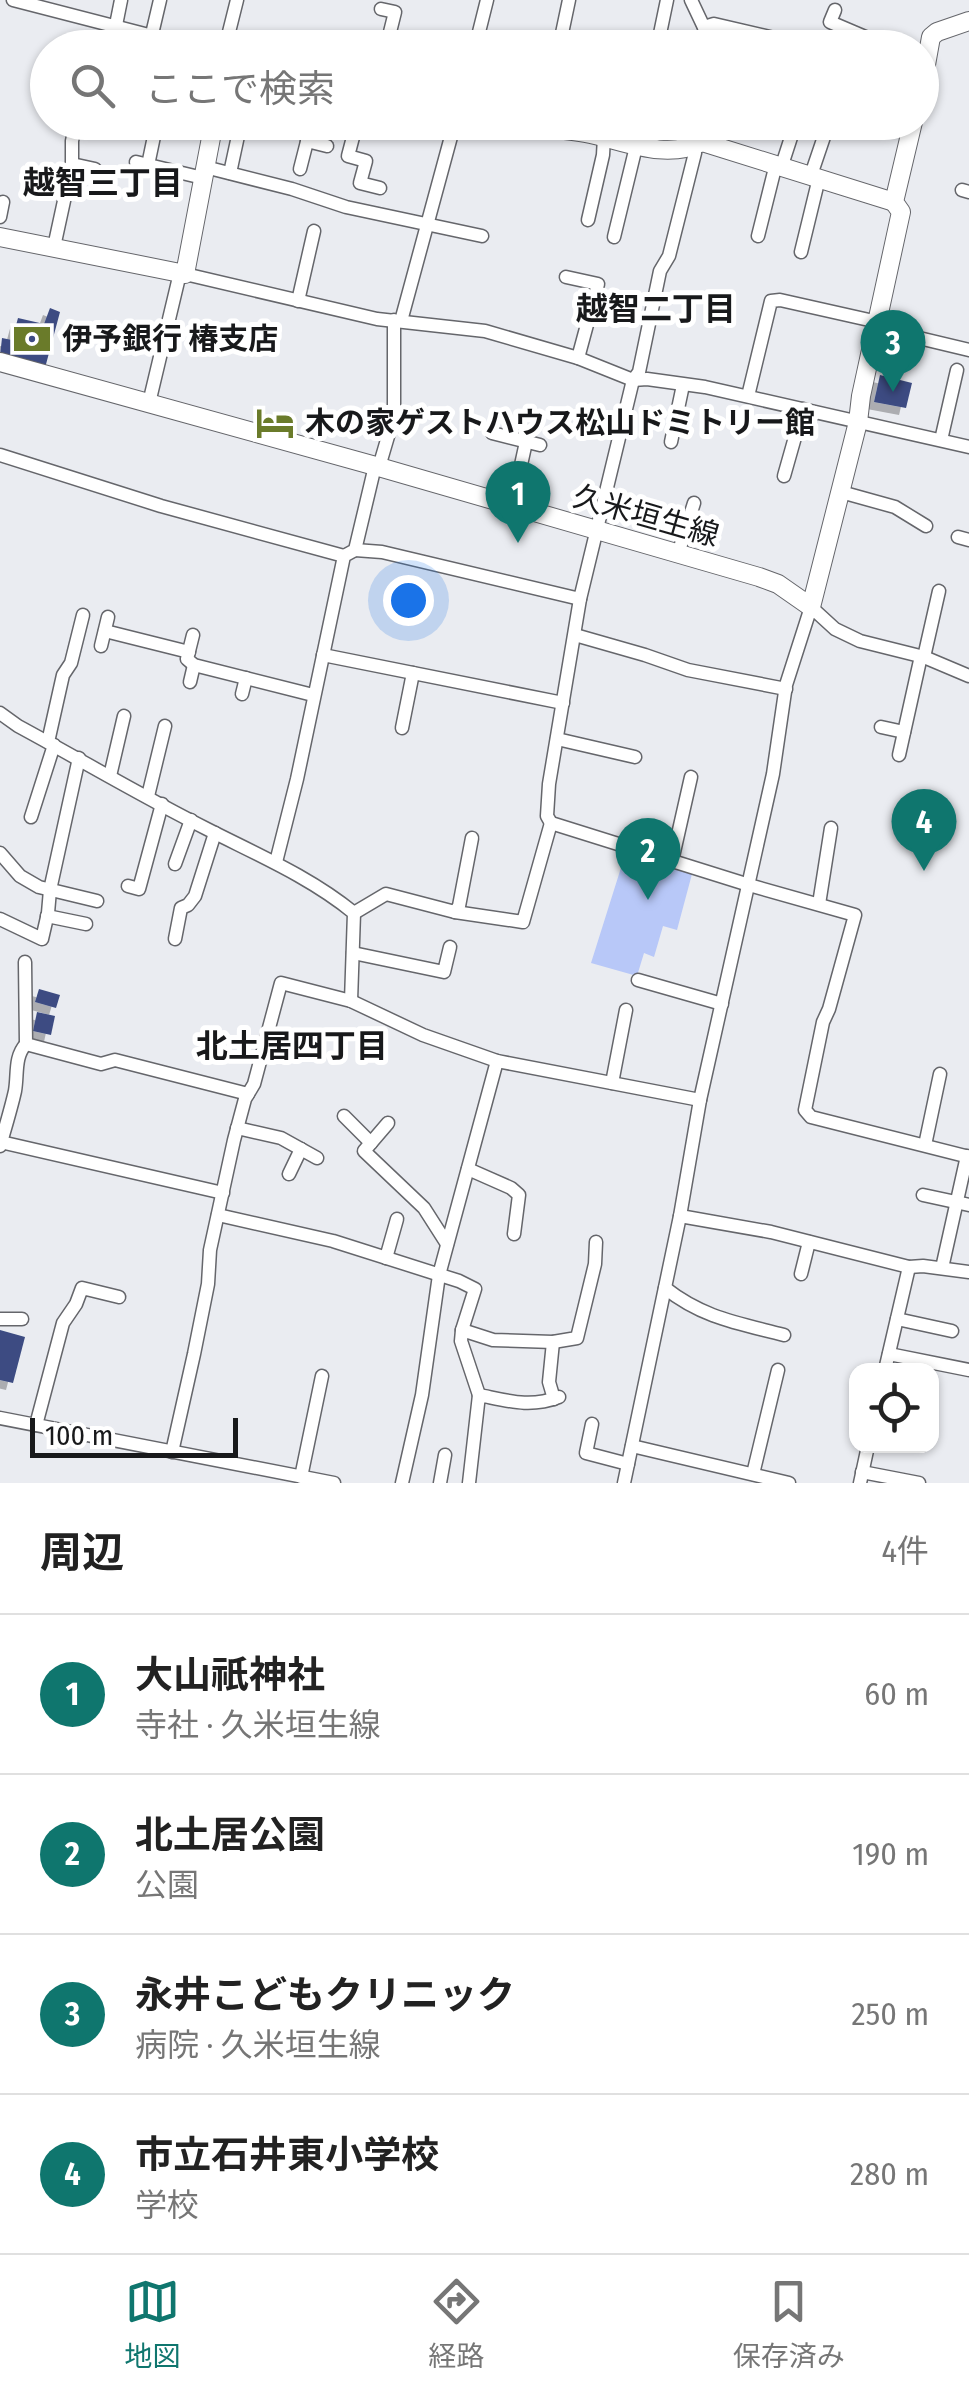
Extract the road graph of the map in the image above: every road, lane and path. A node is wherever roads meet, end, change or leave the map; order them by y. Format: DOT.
graph roads {
  1 [pos="14,0"];
  2 [pos="121,0"];
  3 [pos="160,0"];
  4 [pos="238,0"];
  5 [pos="487,0"];
  6 [pos="569,0"];
  7 [pos="667,0"];
  8 [pos="691,0"];
  9 [pos="382,9"];
  10 [pos="836,10"];
  11 [pos="969,22"];
  12 [pos="116,25"];
  13 [pos="704,27"];
  14 [pos="136,30"];
  15 [pos="153,30"];
  16 [pos="230,30"];
  17 [pos="390,30"];
  18 [pos="479,30"];
  19 [pos="563,30"];
  20 [pos="661,30"];
  21 [pos="705,30"];
  22 [pos="740,30"];
  23 [pos="849,30"];
  24 [pos="939,32"];
  25 [pos="72,140"];
  26 [pos="151,140"];
  27 [pos="210,140"];
  28 [pos="237,140"];
  29 [pos="352,140"];
  30 [pos="450,140"];
  31 [pos="604,140"];
  32 [pos="616,140"];
  33 [pos="638,140"];
  34 [pos="689,140"];
  35 [pos="697,140"];
  36 [pos="707,140"];
  37 [pos="789,140"];
  38 [pos="825,140"];
  39 [pos="909,140"];
  40 [pos="307,141"];
  41 [pos="637,145"];
  42 [pos="328,146"];
  43 [pos="72,164"];
  44 [pos="779,165"];
  45 [pos="94,169"];
  46 [pos="300,169"];
  47 [pos="204,173"];
  48 [pos="230,173"];
  49 [pos="815,176"];
  50 [pos="380,188"];
  51 [pos="4,202"];
  52 [pos="894,202"];
  53 [pos="0,217"];
  54 [pos="588,220"];
  55 [pos="427,226"];
  56 [pos="314,231"];
  57 [pos="482,236"];
  58 [pos="758,236"];
  59 [pos="0,237"];
  60 [pos="614,237"];
  61 [pos="54,248"];
  62 [pos="801,252"];
  63 [pos="182,274"];
  64 [pos="566,277"];
  65 [pos="298,301"];
  66 [pos="398,321"];
  67 [pos="877,325"];
  68 [pos="969,350"];
  69 [pos="578,358"];
  70 [pos="0,362"];
  71 [pos="957,370"];
  72 [pos="633,380"];
  73 [pos="683,386"];
  74 [pos="748,396"];
  75 [pos="149,403"];
  76 [pos="802,409"];
  77 [pos="858,422"];
  78 [pos="492,433"];
  79 [pos="941,440"];
  80 [pos="671,442"];
  81 [pos="969,447"];
  82 [pos="0,455"];
  83 [pos="377,467"];
  84 [pos="784,476"];
  85 [pos="841,492"];
  86 [pos="694,503"];
  87 [pos="512,506"];
  88 [pos="926,526"];
  89 [pos="596,531"];
  90 [pos="350,553"];
  91 [pos="678,554"];
  92 [pos="939,591"];
  93 [pos="580,598"];
  94 [pos="811,607"];
  95 [pos="83,614"];
  96 [pos="574,635"];
  97 [pos="193,636"];
  98 [pos="101,646"];
  99 [pos="322,655"];
  100 [pos="923,656"];
  101 [pos="191,658"];
  102 [pos="413,673"];
  103 [pos="969,676"];
  104 [pos="246,678"];
  105 [pos="190,682"];
  106 [pos="786,689"];
  107 [pos="242,694"];
  108 [pos="313,695"];
  109 [pos="563,703"];
  110 [pos="0,713"];
  111 [pos="124,716"];
  112 [pos="165,726"];
  113 [pos="881,727"];
  114 [pos="402,728"];
  115 [pos="904,732"];
  116 [pos="557,739"];
  117 [pos="51,744"];
  118 [pos="899,755"];
  119 [pos="635,757"];
  120 [pos="79,758"];
  121 [pos="110,776"];
  122 [pos="690,777"];
  123 [pos="148,796"];
  124 [pos="162,804"];
  125 [pos="32,817"];
  126 [pos="190,820"];
  127 [pos="551,822"];
  128 [pos="832,828"];
  129 [pos="214,833"];
  130 [pos="472,838"];
  131 [pos="0,853"];
  132 [pos="672,861"];
  133 [pos="276,862"];
  134 [pos="176,864"];
  135 [pos="750,885"];
  136 [pos="128,886"];
  137 [pos="50,890"];
  138 [pos="98,901"];
  139 [pos="818,904"];
  140 [pos="455,912"];
  141 [pos="354,913"];
  142 [pos="48,916"];
  143 [pos="0,919"];
  144 [pos="86,924"];
  145 [pos="175,940"];
  146 [pos="450,948"];
  147 [pos="353,954"];
  148 [pos="25,962"];
  149 [pos="638,980"];
  150 [pos="351,1000"];
  151 [pos="722,1004"];
  152 [pos="626,1010"];
  153 [pos="26,1044"];
  154 [pos="497,1062"];
  155 [pos="940,1074"];
  156 [pos="612,1083"];
  157 [pos="248,1094"];
  158 [pos="700,1100"];
  159 [pos="344,1116"];
  160 [pos="388,1123"];
  161 [pos="237,1128"];
  162 [pos="372,1143"];
  163 [pos="0,1144"];
  164 [pos="925,1145"];
  165 [pos="301,1149"];
  166 [pos="968,1156"];
  167 [pos="317,1158"];
  168 [pos="468,1170"];
  169 [pos="289,1174"];
  170 [pos="223,1194"];
  171 [pos="923,1195"];
  172 [pos="963,1204"];
  173 [pos="218,1216"];
  174 [pos="680,1216"];
  175 [pos="397,1219"];
  176 [pos="514,1234"];
  177 [pos="596,1242"];
  178 [pos="809,1242"];
  179 [pos="447,1244"];
  180 [pos="386,1258"];
  181 [pos="908,1267"];
  182 [pos="942,1268"];
  183 [pos="969,1272"];
  184 [pos="801,1274"];
  185 [pos="439,1276"];
  186 [pos="665,1288"];
  187 [pos="120,1297"];
  188 [pos="0,1319"];
  189 [pos="22,1319"];
  190 [pos="897,1319"];
  191 [pos="462,1330"];
  192 [pos="952,1331"];
  193 [pos="784,1336"];
  194 [pos="553,1342"];
  195 [pos="889,1354"];
  196 [pos="887,1363"];
  197 [pos="778,1370"];
  198 [pos="969,1370"];
  199 [pos="322,1376"];
  200 [pos="479,1395"];
  201 [pos="0,1418"];
  202 [pos="592,1424"];
  203 [pos="36,1425"];
  204 [pos="632,1446"];
  205 [pos="172,1452"];
  206 [pos="866,1453"];
  207 [pos="445,1455"];
  208 [pos="628,1464"];
  209 [pos="753,1474"];
  210 [pos="282,1478"];
  211 [pos="861,1478"];
  212 [pos="308,1480"];
  213 [pos="334,1483"];
  214 [pos="402,1483"];
  215 [pos="440,1483"];
  216 [pos="469,1483"];
  217 [pos="624,1483"];
  218 [pos="788,1483"];
  219 [pos="920,1483"];
  1 -- 12 [label="street"];
  2 -- 12 [label="street"];
  3 -- 15 [label="street"];
  4 -- 16 [label="street"];
  5 -- 18 [label="street"];
  6 -- 19 [label="street"];
  7 -- 20 [label="street"];
  8 -- 13 [label="street"];
  9 -- 17 [label="street"];
  10 -- 23 [label="street"];
  11 -- 24 [label="main road"];
  12 -- 14 [label="street"];
  13 -- 21 [label="street"];
  13 -- 22 [label="street"];
  25 -- 43 [label="street"];
  26 -- 47 [label="street"];
  27 -- 47 [label="main road"];
  28 -- 48 [label="street"];
  29 -- 50 [label="street"];
  30 -- 55 [label="street"];
  31 -- 54 [label="street"];
  32 -- 41 [label="main road"];
  33 -- 41 [label="street"];
  34 -- 41 [label="main road"];
  35 -- 72 [label="street"];
  36 -- 44 [label="main road"];
  37 -- 44 [label="street"];
  38 -- 49 [label="street"];
  39 -- 52 [label="main road"];
  40 -- 42 [label="street"];
  40 -- 46 [label="street"];
  41 -- 60 [label="street"];
  43 -- 45 [label="street"];
  43 -- 61 [label="street"];
  44 -- 49 [label="main road"];
  44 -- 58 [label="street"];
  47 -- 48 [label="street"];
  47 -- 63 [label="main road"];
  48 -- 55 [label="street"];
  49 -- 52 [label="main road"];
  49 -- 62 [label="street"];
  51 -- 53 [label="street"];
  52 -- 67 [label="main road"];
  55 -- 57 [label="street"];
  55 -- 66 [label="street"];
  56 -- 65 [label="street"];
  59 -- 61 [label="main road"];
  61 -- 63 [label="main road"];
  63 -- 65 [label="street"];
  63 -- 75 [label="street"];
  64 -- 69 [label="street"];
  65 -- 66 [label="street"];
  66 -- 69 [label="street"];
  66 -- 83 [label="street"];
  67 -- 68 [label="street"];
  67 -- 74 [label="street"];
  67 -- 77 [label="main road"];
  69 -- 72 [label="street"];
  70 -- 75 [label="main road, 久米垣生線"];
  71 -- 79 [label="street"];
  72 -- 73 [label="street"];
  72 -- 89 [label="street"];
  73 -- 74 [label="street"];
  73 -- 80 [label="street"];
  74 -- 76 [label="street"];
  75 -- 83 [label="main road, 久米垣生線"];
  76 -- 77 [label="street"];
  76 -- 84 [label="street"];
  77 -- 79 [label="street"];
  77 -- 85 [label="main road"];
  78 -- 87 [label="street"];
  79 -- 81 [label="street"];
  82 -- 90 [label="street"];
  83 -- 87 [label="main road, 久米垣生線"];
  83 -- 90 [label="street"];
  85 -- 88 [label="street"];
  85 -- 94 [label="main road"];
  86 -- 91 [label="street"];
  87 -- 89 [label="main road, 久米垣生線"];
  89 -- 91 [label="main road, 久米垣生線"];
  89 -- 93 [label="street"];
  90 -- 93 [label="street"];
  90 -- 99 [label="street"];
  91 -- 94 [label="main road, 久米垣生線"];
  92 -- 100 [label="street"];
  93 -- 96 [label="street"];
  94 -- 100 [label="street"];
  94 -- 106 [label="street"];
  95 -- 117 [label="street"];
  96 -- 106 [label="street"];
  96 -- 109 [label="street"];
  97 -- 101 [label="street"];
  98 -- 101 [label="street"];
  99 -- 102 [label="street"];
  99 -- 108 [label="street"];
  100 -- 103 [label="street"];
  100 -- 115 [label="street"];
  101 -- 104 [label="street"];
  101 -- 105 [label="street"];
  102 -- 109 [label="street"];
  102 -- 114 [label="street"];
  104 -- 107 [label="street"];
  104 -- 108 [label="street"];
  106 -- 135 [label="street"];
  108 -- 133 [label="street"];
  109 -- 116 [label="street"];
  110 -- 117 [label="street"];
  111 -- 121 [label="street"];
  112 -- 123 [label="street"];
  113 -- 115 [label="street"];
  115 -- 118 [label="street"];
  116 -- 119 [label="street"];
  116 -- 127 [label="street"];
  117 -- 120 [label="street"];
  117 -- 125 [label="street"];
  120 -- 121 [label="street"];
  120 -- 137 [label="street"];
  121 -- 123 [label="street"];
  122 -- 132 [label="street"];
  123 -- 124 [label="street"];
  124 -- 126 [label="street"];
  124 -- 136 [label="street"];
  126 -- 129 [label="street"];
  126 -- 134 [label="street"];
  127 -- 132 [label="street"];
  127 -- 140 [label="street"];
  128 -- 139 [label="street"];
  129 -- 133 [label="street"];
  129 -- 145 [label="street"];
  130 -- 140 [label="street"];
  131 -- 137 [label="street"];
  132 -- 135 [label="street"];
  133 -- 141 [label="street"];
  135 -- 139 [label="street"];
  135 -- 151 [label="street"];
  137 -- 138 [label="street"];
  137 -- 142 [label="street"];
  139 -- 164 [label="street"];
  140 -- 141 [label="street"];
  141 -- 147 [label="street"];
  142 -- 143 [label="street"];
  142 -- 144 [label="street"];
  146 -- 147 [label="street"];
  147 -- 150 [label="street"];
  148 -- 153 [label="street"];
  149 -- 151 [label="street"];
  150 -- 154 [label="street"];
  150 -- 157 [label="street"];
  151 -- 158 [label="street"];
  152 -- 156 [label="street"];
  153 -- 157 [label="street"];
  153 -- 163 [label="street"];
  154 -- 156 [label="street"];
  154 -- 168 [label="street"];
  155 -- 164 [label="street"];
  156 -- 158 [label="street"];
  157 -- 161 [label="street"];
  158 -- 174 [label="street"];
  159 -- 162 [label="street"];
  160 -- 162 [label="street"];
  161 -- 165 [label="street"];
  161 -- 170 [label="street"];
  162 -- 179 [label="street"];
  163 -- 170 [label="street"];
  164 -- 166 [label="street"];
  165 -- 167 [label="street"];
  165 -- 169 [label="street"];
  166 -- 172 [label="street"];
  168 -- 176 [label="street"];
  168 -- 179 [label="street"];
  170 -- 173 [label="street"];
  171 -- 172 [label="street"];
  172 -- 182 [label="street"];
  173 -- 180 [label="street"];
  173 -- 205 [label="street"];
  174 -- 178 [label="street"];
  174 -- 186 [label="street"];
  175 -- 180 [label="street"];
  177 -- 194 [label="street"];
  178 -- 181 [label="street"];
  178 -- 184 [label="street"];
  179 -- 185 [label="street"];
  180 -- 185 [label="street"];
  181 -- 182 [label="street"];
  181 -- 190 [label="street"];
  182 -- 183 [label="street"];
  185 -- 191 [label="street"];
  185 -- 214 [label="street"];
  186 -- 193 [label="street"];
  186 -- 204 [label="street"];
  187 -- 203 [label="street"];
  188 -- 189 [label="street"];
  190 -- 192 [label="street"];
  190 -- 195 [label="street"];
  191 -- 194 [label="street"];
  191 -- 200 [label="street"];
  194 -- 200 [label="street"];
  195 -- 196 [label="street"];
  195 -- 198 [label="street"];
  197 -- 209 [label="street"];
  199 -- 212 [label="street"];
  200 -- 216 [label="street"];
  201 -- 203 [label="street"];
  202 -- 208 [label="street"];
  203 -- 205 [label="street"];
  204 -- 208 [label="street"];
  204 -- 209 [label="street"];
  205 -- 210 [label="street"];
  206 -- 211 [label="street"];
  207 -- 215 [label="street"];
  208 -- 217 [label="street"];
  209 -- 218 [label="street"];
  210 -- 212 [label="street"];
  211 -- 219 [label="street"];
  212 -- 213 [label="street"];
}
